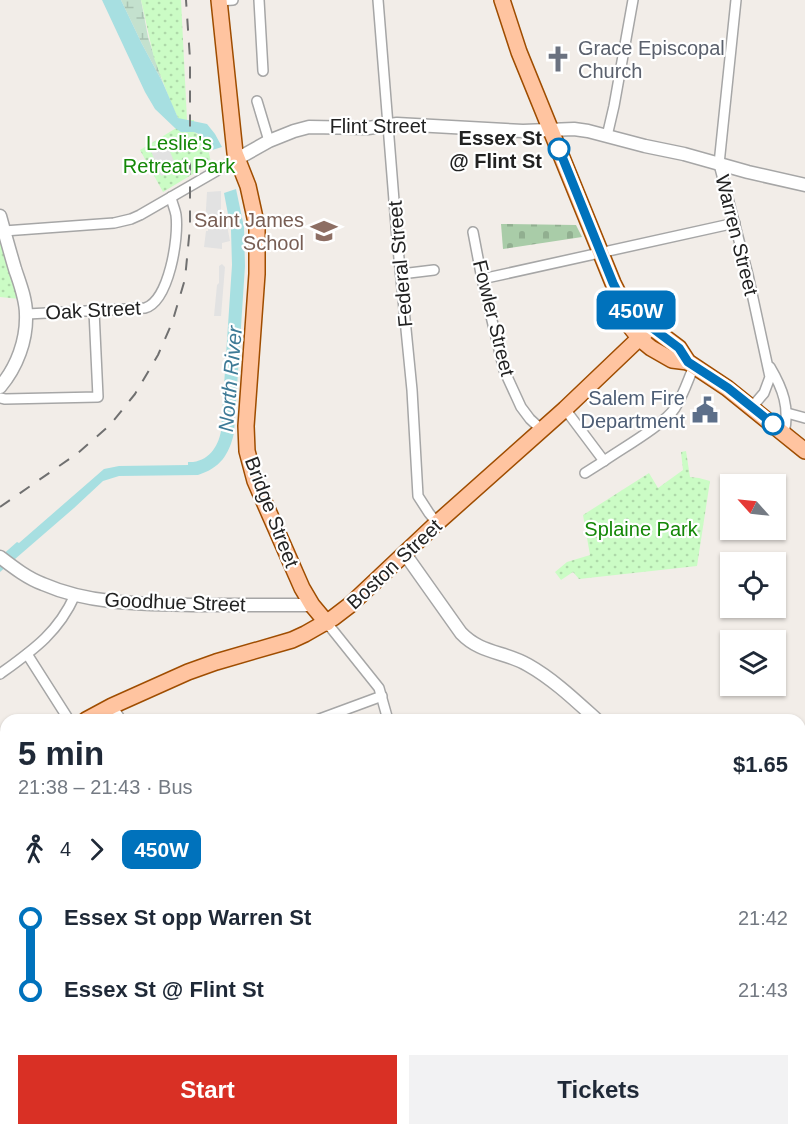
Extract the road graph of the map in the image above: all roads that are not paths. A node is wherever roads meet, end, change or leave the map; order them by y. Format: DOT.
graph roads {
  1 [pos="224,0"];
  2 [pos="260,0"];
  3 [pos="378,0"];
  4 [pos="502,0"];
  5 [pos="633,0"];
  6 [pos="736,0"];
  7 [pos="263,71"];
  8 [pos="257,101"];
  9 [pos="388,125"];
  10 [pos="551,129"];
  11 [pos="607,136"];
  12 [pos="269,141"];
  13 [pos="237,159"];
  14 [pos="719,164"];
  15 [pos="805,185"];
  16 [pos="171,197"];
  17 [pos="0,216"];
  18 [pos="735,223"];
  19 [pos="4,231"];
  20 [pos="473,232"];
  21 [pos="602,253"];
  22 [pos="434,270"];
  23 [pos="401,274"];
  24 [pos="482,279"];
  25 [pos="619,295"];
  26 [pos="94,311"];
  27 [pos="27,314"];
  28 [pos="651,327"];
  29 [pos="640,339"];
  30 [pos="768,362"];
  31 [pos="691,364"];
  32 [pos="0,387"];
  33 [pos="0,398"];
  34 [pos="752,407"];
  35 [pos="566,409"];
  36 [pos="787,413"];
  37 [pos="805,418"];
  38 [pos="542,430"];
  39 [pos="784,433"];
  40 [pos="805,451"];
  41 [pos="604,461"];
  42 [pos="585,473"];
  43 [pos="437,523"];
  44 [pos="405,554"];
  45 [pos="0,557"];
  46 [pos="75,595"];
  47 [pos="312,605"];
  48 [pos="327,623"];
  49 [pos="27,654"];
  50 [pos="0,674"];
  51 [pos="382,696"];
  52 [pos="112,706"];
  53 [pos="65,714"];
  54 [pos="97,714"];
  55 [pos="117,714"];
  56 [pos="333,714"];
  57 [pos="386,714"];
  58 [pos="590,714"];
  1 -- 13 [label="main road, Bridge Street"];
  2 -- 7 [label="street"];
  3 -- 9 [label="street, Federal Street"];
  4 -- 10 [label="main road"];
  5 -- 11 [label="street"];
  6 -- 14 [label="street, Warren Street"];
  8 -- 12 [label="street"];
  9 -- 10 [label="street, Flint Street"];
  9 -- 12 [label="street, Flint Street"];
  9 -- 23 [label="street, Federal Street"];
  10 -- 11 [label="street, Flint Street"];
  10 -- 21 [label="main road"];
  11 -- 14 [label="street, Flint Street"];
  12 -- 13 [label="street, Flint Street"];
  13 -- 16 [label="street, Flint Street"];
  13 -- 47 [label="main road, Bridge Street"];
  14 -- 15 [label="street, Flint Street"];
  14 -- 18 [label="street, Warren Street"];
  16 -- 19 [label="street, Flint Street"];
  16 -- 26 [label="street, Oak Street"];
  17 -- 19 [label="street"];
  18 -- 21 [label="street"];
  18 -- 30 [label="street, Warren Street"];
  19 -- 27 [label="street"];
  20 -- 24 [label="street, Fowler Street"];
  21 -- 24 [label="street"];
  21 -- 25 [label="main road"];
  22 -- 23 [label="street"];
  23 -- 43 [label="street, Federal Street"];
  24 -- 38 [label="street, Fowler Street"];
  25 -- 28 [label="main road"];
  25 -- 29 [label="main road"];
  26 -- 27 [label="street, Oak Street"];
  26 -- 33 [label="street"];
  27 -- 32 [label="street"];
  28 -- 29 [label="main road, Boston Street"];
  28 -- 31 [label="main road"];
  29 -- 31 [label="main road"];
  29 -- 35 [label="main road, Boston Street"];
  30 -- 34 [label="street, Warren Street"];
  30 -- 36 [label="street, Warren Street"];
  31 -- 34 [label="main road"];
  31 -- 41 [label="street"];
  34 -- 39 [label="main road"];
  35 -- 38 [label="main road, Boston Street"];
  35 -- 41 [label="street"];
  36 -- 37 [label="street"];
  36 -- 39 [label="street, Warren Street"];
  38 -- 43 [label="main road, Boston Street"];
  39 -- 40 [label="main road"];
  41 -- 42 [label="street"];
  43 -- 44 [label="main road, Boston Street"];
  44 -- 48 [label="main road, Boston Street"];
  44 -- 58 [label="street"];
  45 -- 46 [label="street, Goodhue Street"];
  46 -- 47 [label="street, Goodhue Street"];
  46 -- 49 [label="street"];
  47 -- 48 [label="main road, Bridge Street"];
  48 -- 51 [label="street"];
  48 -- 52 [label="main road, Boston Street"];
  49 -- 50 [label="street"];
  49 -- 53 [label="street"];
  51 -- 56 [label="street"];
  51 -- 57 [label="street"];
  52 -- 54 [label="main road, Boston Street"];
  52 -- 55 [label="street"];
}
